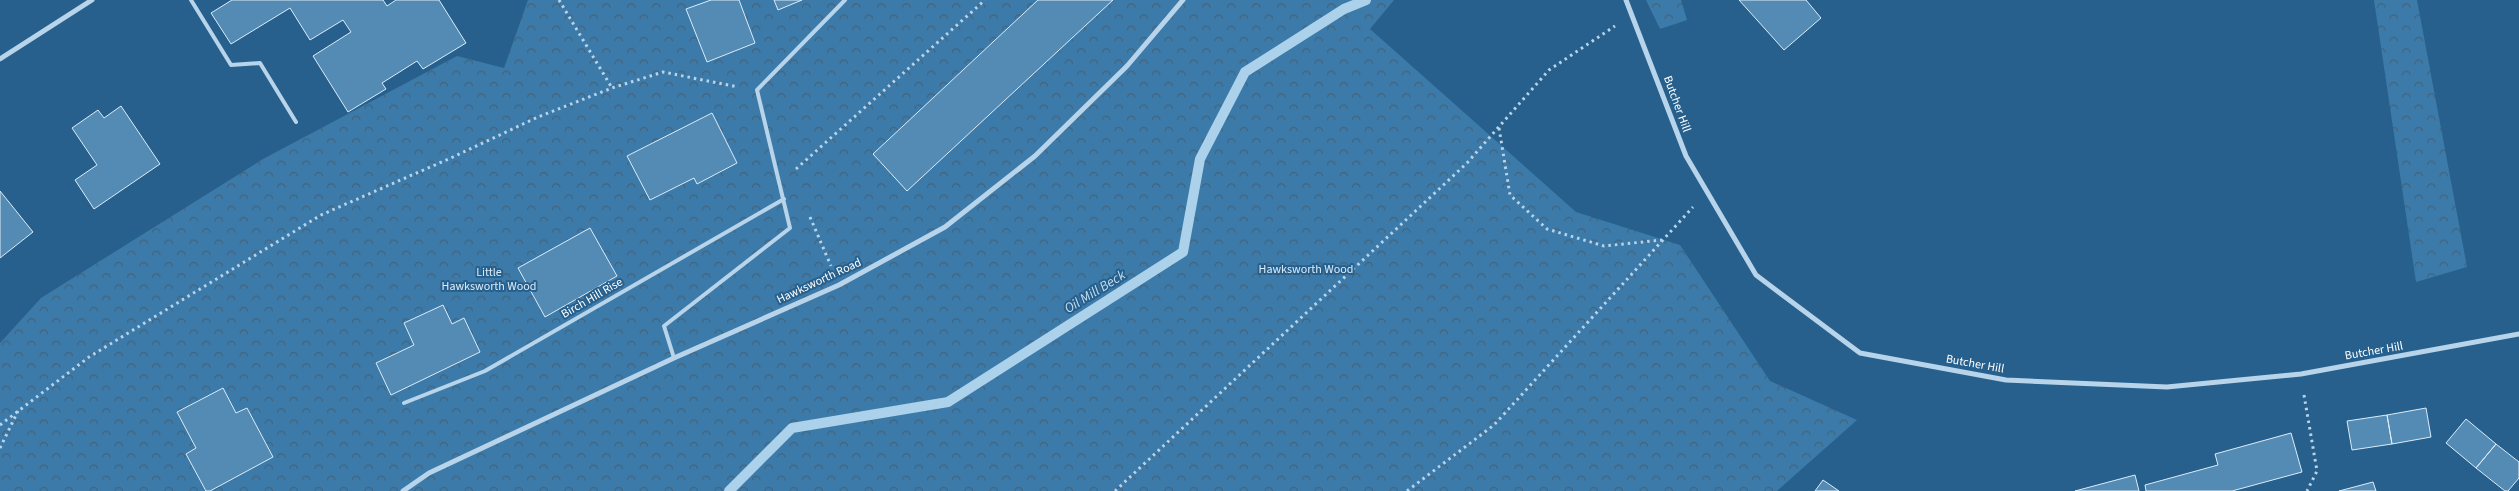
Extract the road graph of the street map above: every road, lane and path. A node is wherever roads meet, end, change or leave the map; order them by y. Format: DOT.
graph roads {
  1 [pos="92,0"];
  2 [pos="190,0"];
  3 [pos="559,0"];
  4 [pos="845,0"];
  5 [pos="985,0"];
  6 [pos="1182,0"];
  7 [pos="1626,0"];
  8 [pos="1633,14"];
  9 [pos="0,59"];
  10 [pos="612,88"];
  11 [pos="757,90"];
  12 [pos="296,122"];
  13 [pos="1498,128"];
  14 [pos="792,173"];
  15 [pos="1708,194"];
  16 [pos="784,199"];
  17 [pos="806,208"];
  18 [pos="1662,240"];
  19 [pos="839,285"];
  20 [pos="2519,334"];
  21 [pos="2511,336"];
  22 [pos="2519,338"];
  23 [pos="674,358"];
  24 [pos="2301,374"];
  25 [pos="404,404"];
  26 [pos="18,410"];
  27 [pos="0,424"];
  28 [pos="0,448"];
  29 [pos="403,491"];
  30 [pos="1115,491"];
  31 [pos="1407,491"];
  32 [pos="2307,491"];
  1 -- 9 [label="street"];
  2 -- 12 [label="lane"];
  3 -- 10 [label="path"];
  4 -- 11 [label="lane"];
  5 -- 14 [label="path"];
  6 -- 19 [label="street, Hawksworth Road"];
  7 -- 8 [label="street, Butcher Hill"];
  8 -- 13 [label="path"];
  8 -- 15 [label="street, Butcher Hill"];
  10 -- 11 [label="path"];
  10 -- 26 [label="path"];
  11 -- 16 [label="lane"];
  13 -- 18 [label="path"];
  13 -- 30 [label="path"];
  15 -- 18 [label="path"];
  15 -- 24 [label="street, Butcher Hill"];
  16 -- 23 [label="lane"];
  16 -- 25 [label="lane, Birch Hill Rise"];
  17 -- 19 [label="path"];
  18 -- 31 [label="path"];
  19 -- 23 [label="street, Hawksworth Road"];
  20 -- 21 [label="street, Butcher Hill"];
  21 -- 22 [label="street"];
  21 -- 24 [label="street, Butcher Hill"];
  23 -- 29 [label="street, Hawksworth Road"];
  24 -- 32 [label="path"];
  26 -- 27 [label="path"];
  26 -- 28 [label="path"];
}
